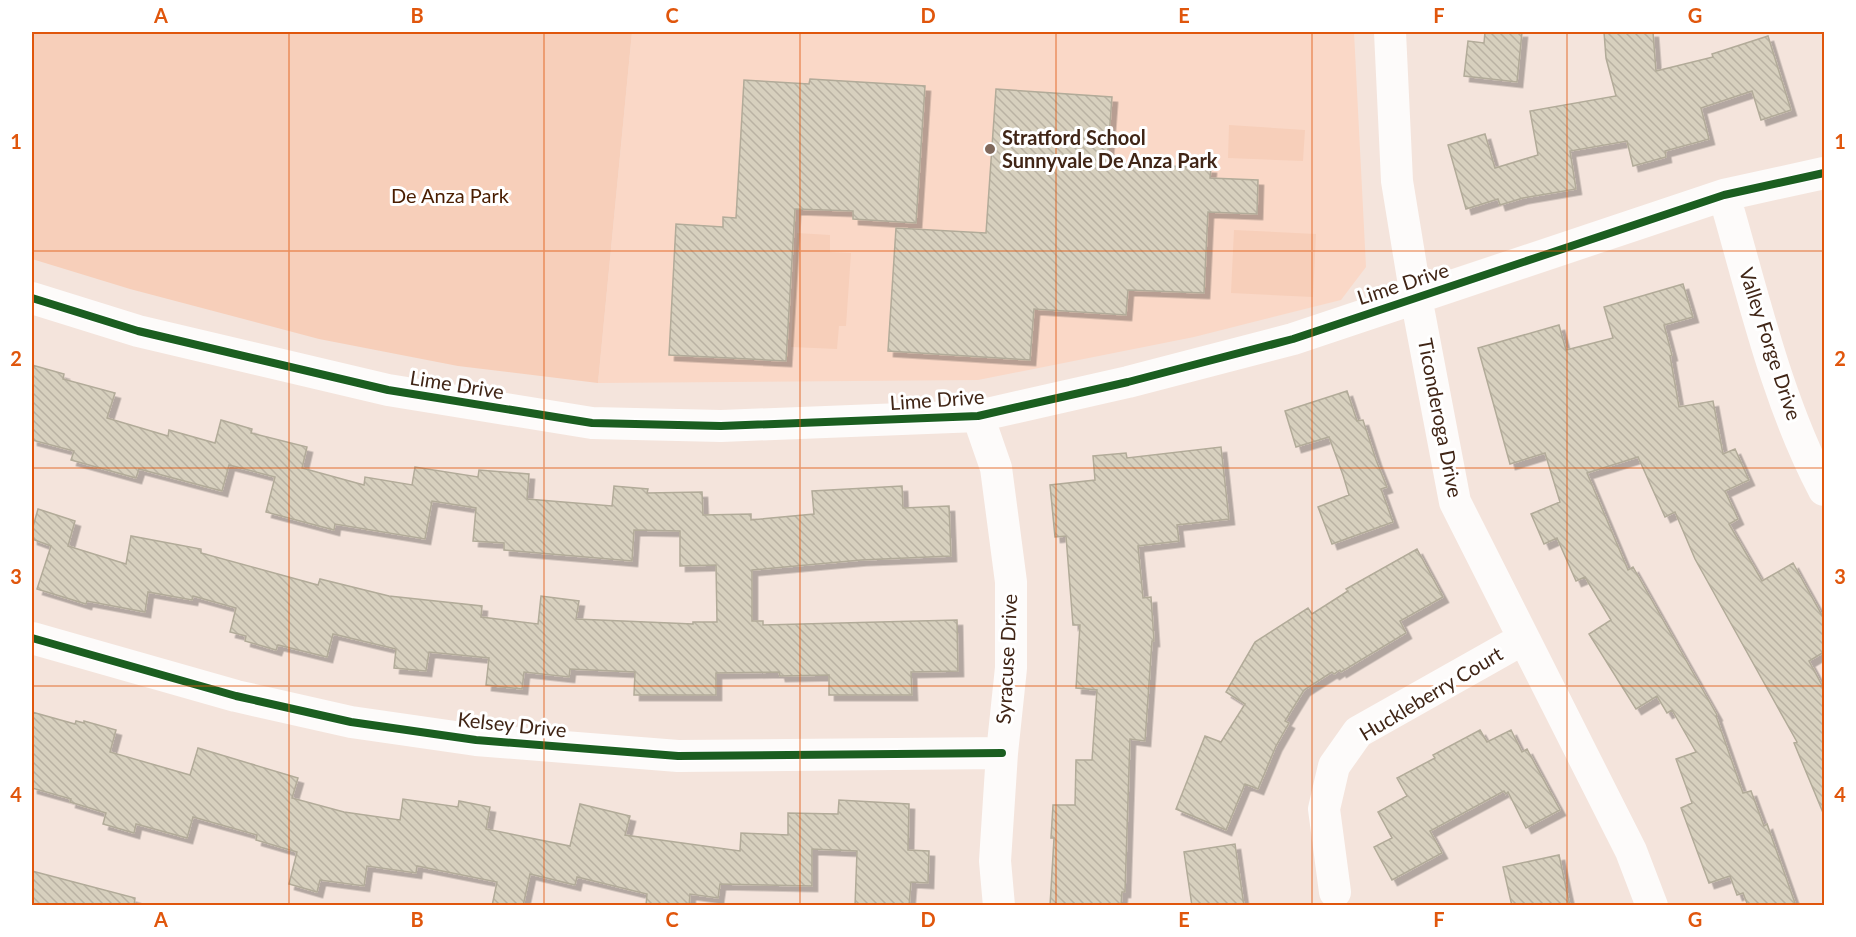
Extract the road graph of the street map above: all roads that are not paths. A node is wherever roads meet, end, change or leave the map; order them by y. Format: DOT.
graph roads {
  1 [pos="1390,32"];
  2 [pos="1824,173"];
  3 [pos="1724,195"];
  4 [pos="1416,297"];
  5 [pos="32,298"];
  6 [pos="978,416"];
  7 [pos="1824,490"];
  8 [pos="32,638"];
  9 [pos="1523,639"];
  10 [pos="1002,753"];
  11 [pos="1335,892"];
  12 [pos="999,906"];
  13 [pos="1652,906"];
  1 -- 4 [label="street, Ticonderoga Drive"];
  2 -- 3 [label="street, Lime Drive"];
  3 -- 4 [label="street, Lime Drive"];
  3 -- 7 [label="street, Valley Forge Drive"];
  4 -- 6 [label="street, Lime Drive"];
  4 -- 9 [label="street, Ticonderoga Drive"];
  5 -- 6 [label="street, Lime Drive"];
  6 -- 10 [label="street, Syracuse Drive"];
  8 -- 10 [label="street, Kelsey Drive"];
  9 -- 11 [label="street, Huckleberry Court"];
  9 -- 13 [label="street, Ticonderoga Drive"];
  10 -- 12 [label="street, Syracuse Drive"];
}
